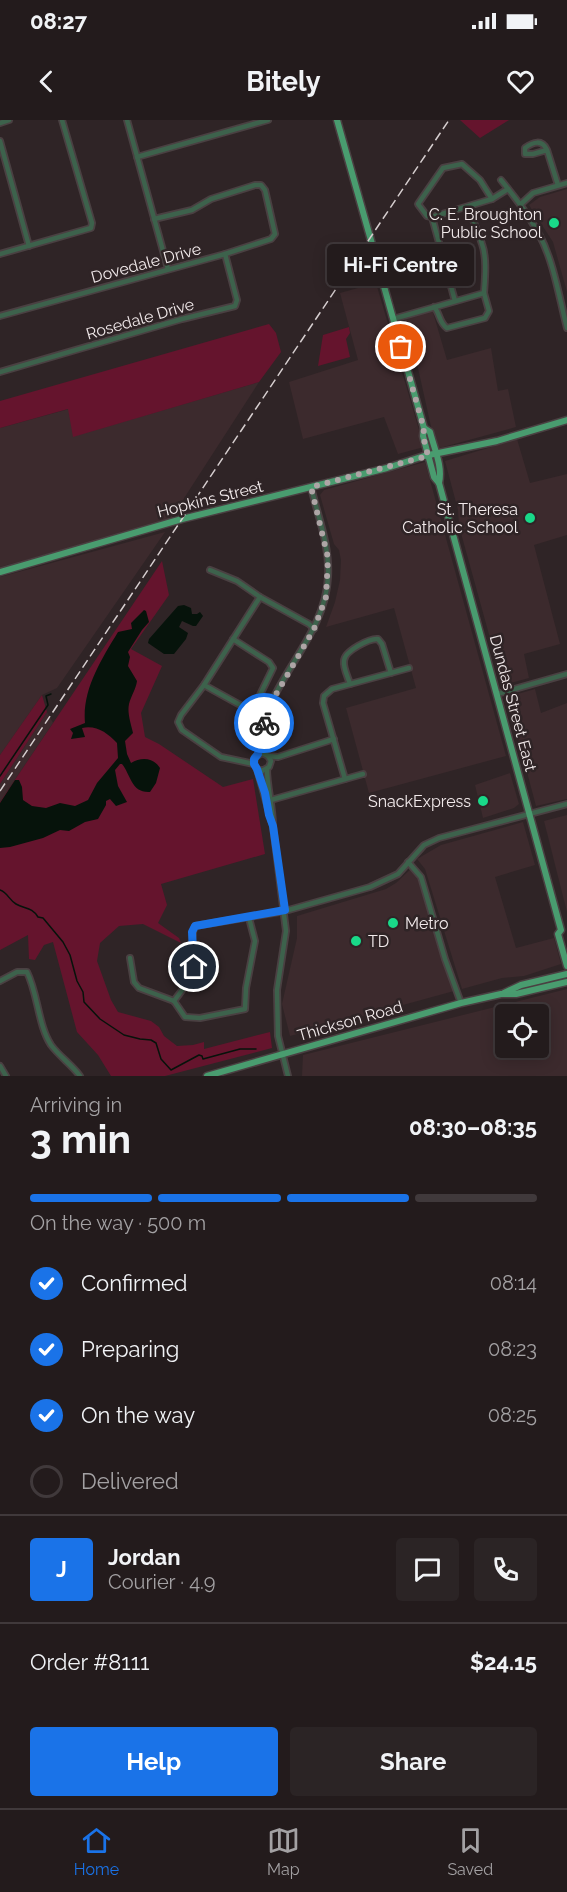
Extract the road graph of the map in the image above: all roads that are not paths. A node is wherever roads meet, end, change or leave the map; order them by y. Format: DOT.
graph roads {
  1 [pos="9,120"];
  2 [pos="62,120"];
  3 [pos="127,120"];
  4 [pos="268,120"];
  5 [pos="337,120"];
  6 [pos="0,123"];
  7 [pos="0,141"];
  8 [pos="547,150"];
  9 [pos="137,157"];
  10 [pos="501,180"];
  11 [pos="567,183"];
  12 [pos="558,185"];
  13 [pos="508,189"];
  14 [pos="492,199"];
  15 [pos="521,204"];
  16 [pos="469,207"];
  17 [pos="432,218"];
  18 [pos="154,219"];
  19 [pos="29,246"];
  20 [pos="0,254"];
  21 [pos="225,254"];
  22 [pos="168,269"];
  23 [pos="484,293"];
  24 [pos="455,301"];
  25 [pos="434,307"];
  26 [pos="0,316"];
  27 [pos="393,319"];
  28 [pos="567,328"];
  29 [pos="0,372"];
  30 [pos="567,420"];
  31 [pos="432,455"];
  32 [pos="311,487"];
  33 [pos="210,570"];
  34 [pos="0,572"];
  35 [pos="260,597"];
  36 [pos="314,629"];
  37 [pos="233,639"];
  38 [pos="408,668"];
  39 [pos="391,673"];
  40 [pos="567,674"];
  41 [pos="350,684"];
  42 [pos="204,685"];
  43 [pos="497,694"];
  44 [pos="268,713"];
  45 [pos="334,739"];
  46 [pos="267,755"];
  47 [pos="278,757"];
  48 [pos="256,762"];
  49 [pos="269,767"];
  50 [pos="363,774"];
  51 [pos="345,779"];
  52 [pos="271,801"];
  53 [pos="567,804"];
  54 [pos="529,814"];
  55 [pos="273,826"];
  56 [pos="408,862"];
  57 [pos="285,910"];
  58 [pos="249,918"];
  59 [pos="564,932"];
  60 [pos="130,958"];
  61 [pos="567,966"];
  62 [pos="567,974"];
  63 [pos="0,981"];
  64 [pos="567,982"];
  65 [pos="501,994"];
  66 [pos="174,1001"];
  67 [pos="461,1004"];
  68 [pos="282,1054"];
  69 [pos="0,1066"];
  70 [pos="6,1076"];
  71 [pos="80,1076"];
  72 [pos="207,1076"];
  73 [pos="288,1076"];
  1 -- 6 [label="street"];
  2 -- 19 [label="street"];
  3 -- 9 [label="street"];
  4 -- 9 [label="street"];
  5 -- 27 [label="main road, Dundas Street East"];
  7 -- 19 [label="street"];
  8 -- 8 [label="street"];
  8 -- 12 [label="street"];
  9 -- 18 [label="street"];
  10 -- 13 [label="street"];
  11 -- 12 [label="street"];
  12 -- 15 [label="street"];
  13 -- 14 [label="street"];
  13 -- 15 [label="street"];
  14 -- 16 [label="street"];
  14 -- 17 [label="street"];
  15 -- 28 [label="street"];
  16 -- 17 [label="street"];
  16 -- 23 [label="street"];
  17 -- 24 [label="street"];
  18 -- 21 [label="street, Dovedale Drive"];
  18 -- 22 [label="street"];
  19 -- 20 [label="street"];
  21 -- 22 [label="street, Dovedale Drive"];
  21 -- 29 [label="street, Rosedale Drive"];
  22 -- 26 [label="street, Dovedale Drive"];
  23 -- 24 [label="street"];
  23 -- 25 [label="street"];
  24 -- 25 [label="street"];
  25 -- 27 [label="street"];
  27 -- 31 [label="main road, Dundas Street East"];
  30 -- 31 [label="main road, Hopkins Street"];
  31 -- 32 [label="main road, Hopkins Street"];
  31 -- 43 [label="main road, Dundas Street East"];
  32 -- 34 [label="main road, Hopkins Street"];
  32 -- 36 [label="street"];
  33 -- 35 [label="street"];
  35 -- 36 [label="street"];
  35 -- 37 [label="street"];
  36 -- 44 [label="street"];
  37 -- 42 [label="street"];
  37 -- 42 [label="street"];
  38 -- 39 [label="street"];
  39 -- 41 [label="street"];
  39 -- 41 [label="street"];
  40 -- 43 [label="street"];
  41 -- 45 [label="street"];
  42 -- 48 [label="street"];
  43 -- 54 [label="main road, Dundas Street East"];
  44 -- 46 [label="street"];
  44 -- 48 [label="street"];
  45 -- 47 [label="street"];
  45 -- 51 [label="street"];
  46 -- 47 [label="street"];
  46 -- 48 [label="street"];
  46 -- 49 [label="street"];
  47 -- 49 [label="street"];
  48 -- 49 [label="street"];
  48 -- 55 [label="street"];
  49 -- 52 [label="street"];
  50 -- 51 [label="street"];
  51 -- 52 [label="street"];
  52 -- 55 [label="street"];
  53 -- 54 [label="street"];
  54 -- 56 [label="street"];
  54 -- 59 [label="main road, Dundas Street East"];
  55 -- 57 [label="street"];
  56 -- 57 [label="street"];
  56 -- 67 [label="street"];
  57 -- 58 [label="street"];
  57 -- 68 [label="street"];
  58 -- 66 [label="street"];
  58 -- 66 [label="street"];
  59 -- 61 [label="main road, Dundas Street East"];
  60 -- 66 [label="street"];
  62 -- 65 [label="main road, Thickson Road"];
  63 -- 71 [label="street"];
  64 -- 65 [label="main road, Thickson Road"];
  65 -- 67 [label="main road, Thickson Road"];
  67 -- 68 [label="main road, Thickson Road"];
  68 -- 72 [label="main road, Thickson Road"];
  68 -- 73 [label="street"];
  69 -- 70 [label="street"];
}
